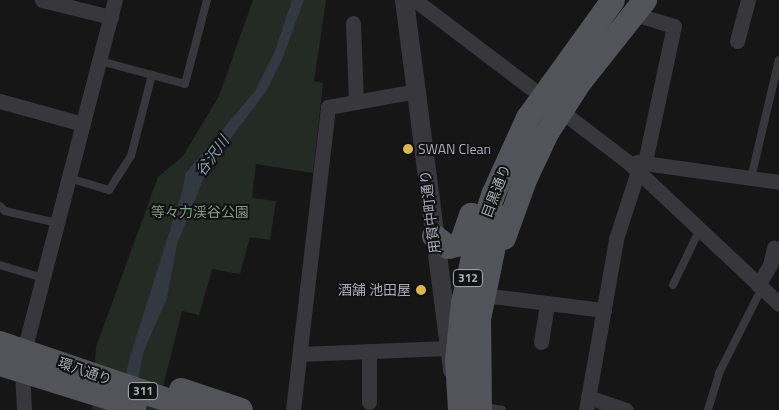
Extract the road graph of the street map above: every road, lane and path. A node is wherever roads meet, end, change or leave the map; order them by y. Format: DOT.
graph roads {
  1 [pos="42,0"];
  2 [pos="115,0"];
  3 [pos="207,0"];
  4 [pos="404,0"];
  5 [pos="415,0"];
  6 [pos="597,0"];
  7 [pos="612,0"];
  8 [pos="748,0"];
  9 [pos="636,5"];
  10 [pos="111,17"];
  11 [pos="353,23"];
  12 [pos="737,41"];
  13 [pos="779,60"];
  14 [pos="100,61"];
  15 [pos="152,75"];
  16 [pos="531,88"];
  17 [pos="416,91"];
  18 [pos="0,102"];
  19 [pos="356,102"];
  20 [pos="561,111"];
  21 [pos="83,124"];
  22 [pos="516,154"];
  23 [pos="637,165"];
  24 [pos="69,178"];
  25 [pos="751,178"];
  26 [pos="779,182"];
  27 [pos="0,206"];
  28 [pos="57,223"];
  29 [pos="700,229"];
  30 [pos="434,236"];
  31 [pos="476,236"];
  32 [pos="774,246"];
  33 [pos="0,265"];
  34 [pos="43,278"];
  35 [pos="673,285"];
  36 [pos="760,286"];
  37 [pos="483,295"];
  38 [pos="547,303"];
  39 [pos="779,304"];
  40 [pos="604,310"];
  41 [pos="541,342"];
  42 [pos="0,343"];
  43 [pos="447,348"];
  44 [pos="369,351"];
  45 [pos="300,354"];
  46 [pos="15,362"];
  47 [pos="86,381"];
  48 [pos="369,402"];
  49 [pos="587,404"];
  50 [pos="476,406"];
  51 [pos="230,407"];
  52 [pos="24,410"];
  53 [pos="105,410"];
  54 [pos="148,410"];
  55 [pos="198,410"];
  56 [pos="294,410"];
  57 [pos="626,410"];
  58 [pos="708,410"];
  1 -- 10 [label="street"];
  2 -- 10 [label="street"];
  3 -- 15 [label="lane"];
  4 -- 17 [label="street, 用賀中町通り"];
  5 -- 16 [label="street"];
  6 -- 16 [label="main road"];
  7 -- 22 [label="main road, 目黒通り / 312"];
  8 -- 12 [label="street"];
  9 -- 20 [label="main road"];
  9 -- 22 [label="main road, 目黒通り / 312"];
  9 -- 23 [label="street"];
  10 -- 14 [label="street"];
  11 -- 19 [label="street"];
  13 -- 25 [label="lane"];
  14 -- 15 [label="lane"];
  14 -- 21 [label="street"];
  15 -- 24 [label="lane"];
  16 -- 31 [label="main road"];
  17 -- 19 [label="street"];
  17 -- 30 [label="street, 用賀中町通り"];
  18 -- 21 [label="street"];
  19 -- 45 [label="street"];
  20 -- 23 [label="street"];
  20 -- 31 [label="main road"];
  21 -- 24 [label="street"];
  22 -- 31 [label="main road, 目黒通り / 312"];
  22 -- 31 [label="main road, 目黒通り / 312"];
  23 -- 25 [label="street"];
  23 -- 29 [label="street"];
  23 -- 40 [label="street"];
  24 -- 28 [label="street"];
  25 -- 26 [label="street"];
  27 -- 28 [label="lane"];
  28 -- 34 [label="street"];
  29 -- 35 [label="lane"];
  29 -- 36 [label="street"];
  30 -- 31 [label="main road"];
  30 -- 43 [label="street, 用賀中町通り"];
  31 -- 37 [label="main road, 目黒通り / 312"];
  31 -- 50 [label="main road, 目黒通り / 312"];
  32 -- 36 [label="street"];
  33 -- 34 [label="lane"];
  34 -- 46 [label="street"];
  36 -- 39 [label="street"];
  36 -- 58 [label="lane"];
  37 -- 38 [label="street"];
  37 -- 50 [label="main road, 目黒通り / 312"];
  38 -- 40 [label="street"];
  38 -- 41 [label="street"];
  40 -- 49 [label="street"];
  42 -- 46 [label="main road, 環八通り / 311"];
  43 -- 44 [label="street"];
  43 -- 50 [label="street, 用賀中町通り"];
  44 -- 45 [label="street"];
  44 -- 48 [label="street"];
  45 -- 56 [label="street"];
  46 -- 47 [label="main road, 環八通り / 311"];
  46 -- 47 [label="main road, 環八通り / 311"];
  46 -- 52 [label="street"];
  47 -- 51 [label="main road"];
  47 -- 53 [label="main road"];
  47 -- 54 [label="main road, 環八通り / 311"];
  47 -- 55 [label="main road, 環八通り / 311"];
  49 -- 57 [label="street"];
}
